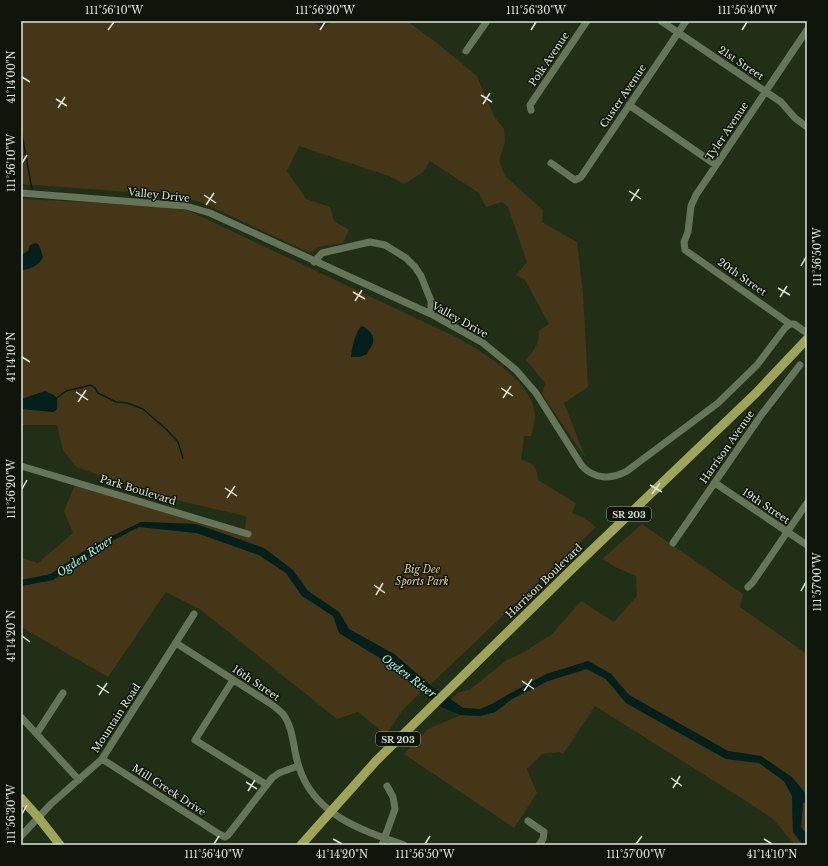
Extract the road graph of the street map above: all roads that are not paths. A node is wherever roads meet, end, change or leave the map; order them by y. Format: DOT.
graph roads {
  1 [pos="487,21"];
  2 [pos="587,21"];
  3 [pos="661,21"];
  4 [pos="686,21"];
  5 [pos="807,30"];
  6 [pos="678,33"];
  7 [pos="466,51"];
  8 [pos="766,92"];
  9 [pos="629,105"];
  10 [pos="531,110"];
  11 [pos="807,127"];
  12 [pos="551,163"];
  13 [pos="716,165"];
  14 [pos="21,193"];
  15 [pos="685,250"];
  16 [pos="314,262"];
  17 [pos="431,314"];
  18 [pos="790,324"];
  19 [pos="807,333"];
  20 [pos="807,339"];
  21 [pos="800,365"];
  22 [pos="21,466"];
  23 [pos="715,483"];
  24 [pos="807,503"];
  25 [pos="787,532"];
  26 [pos="248,534"];
  27 [pos="673,543"];
  28 [pos="807,545"];
  29 [pos="748,587"];
  30 [pos="194,614"];
  31 [pos="176,643"];
  32 [pos="233,680"];
  33 [pos="63,693"];
  34 [pos="21,717"];
  35 [pos="37,733"];
  36 [pos="102,760"];
  37 [pos="298,766"];
  38 [pos="79,780"];
  39 [pos="266,785"];
  40 [pos="387,786"];
  41 [pos="21,798"];
  42 [pos="330,811"];
  43 [pos="38,817"];
  44 [pos="528,822"];
  45 [pos="21,836"];
  46 [pos="384,842"];
  47 [pos="60,845"];
  48 [pos="302,845"];
  49 [pos="404,845"];
  50 [pos="539,845"];
  1 -- 7 [label="street"];
  2 -- 10 [label="street, Polk Avenue"];
  3 -- 6 [label="street, 21st Street"];
  4 -- 6 [label="street, Custer Avenue"];
  5 -- 8 [label="street, Tyler Avenue"];
  6 -- 8 [label="street, 21st Street"];
  6 -- 9 [label="street, Custer Avenue"];
  8 -- 11 [label="street, 21st Street"];
  8 -- 13 [label="street, Tyler Avenue"];
  9 -- 12 [label="street, Custer Avenue"];
  9 -- 13 [label="street"];
  13 -- 15 [label="street, Tyler Avenue"];
  14 -- 16 [label="street, Valley Drive"];
  15 -- 18 [label="street, 20th Street"];
  16 -- 17 [label="street, Valley Drive"];
  16 -- 17 [label="street"];
  17 -- 18 [label="street, Valley Drive"];
  18 -- 19 [label="street, 20th Street"];
  20 -- 42 [label="main road, Harrison Boulevard / SR 203"];
  21 -- 23 [label="street, Harrison Avenue"];
  22 -- 26 [label="street, Park Boulevard"];
  23 -- 25 [label="street, 19th Street"];
  23 -- 27 [label="street, Harrison Avenue"];
  24 -- 25 [label="street"];
  25 -- 28 [label="street, 19th Street"];
  25 -- 29 [label="street"];
  30 -- 31 [label="street, Mountain Road"];
  31 -- 32 [label="street, 16th Street"];
  31 -- 36 [label="street, Mountain Road"];
  32 -- 37 [label="street, 16th Street"];
  32 -- 39 [label="street"];
  33 -- 35 [label="street"];
  34 -- 35 [label="street"];
  35 -- 38 [label="street"];
  36 -- 38 [label="street, Mountain Road"];
  36 -- 39 [label="street, Mill Creek Drive"];
  37 -- 39 [label="street"];
  37 -- 42 [label="street, 16th Street"];
  38 -- 43 [label="street, Mountain Road"];
  40 -- 46 [label="street"];
  41 -- 43 [label="main road"];
  42 -- 46 [label="street, 16th Street"];
  42 -- 48 [label="main road, Harrison Boulevard / SR 203"];
  43 -- 45 [label="street, Mountain Road"];
  43 -- 47 [label="main road"];
  44 -- 50 [label="street"];
  46 -- 49 [label="street, 16th Street"];
}
